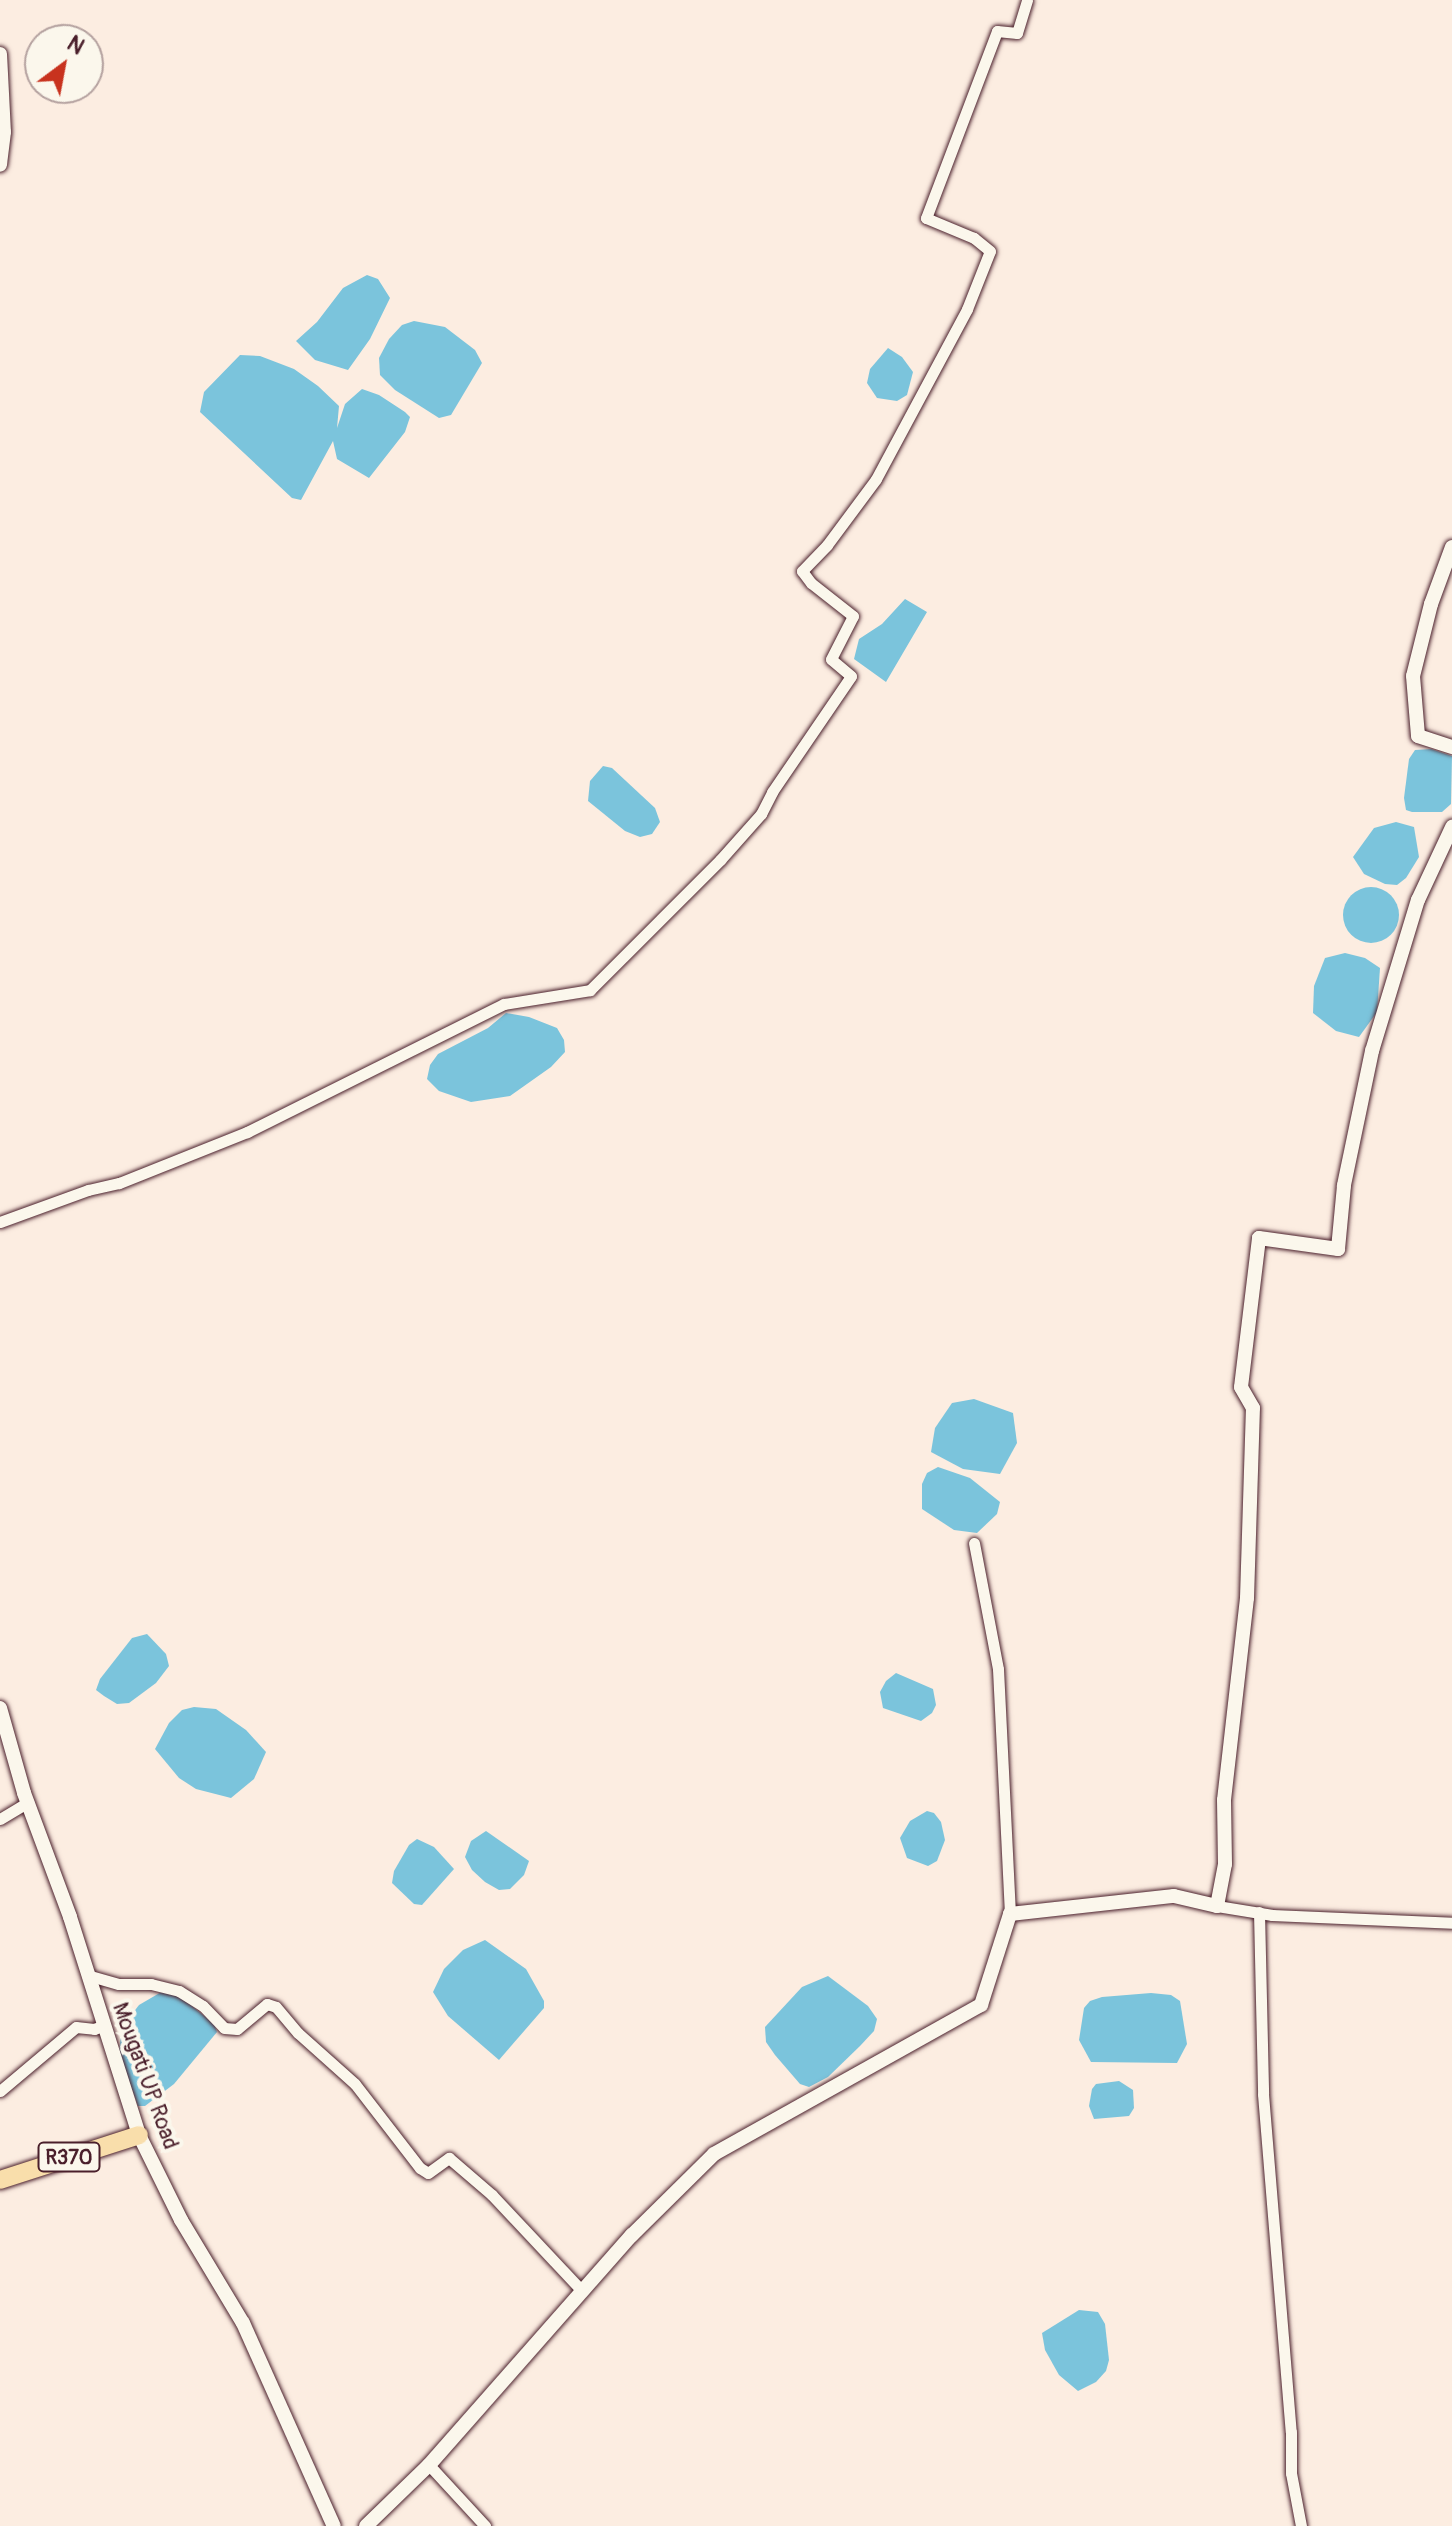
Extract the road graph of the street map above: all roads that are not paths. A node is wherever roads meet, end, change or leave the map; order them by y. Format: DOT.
graph roads {
  1 [pos="1027,0"];
  2 [pos="0,54"];
  3 [pos="0,165"];
  4 [pos="1452,547"];
  5 [pos="1452,747"];
  6 [pos="1452,827"];
  7 [pos="0,1222"];
  8 [pos="974,1543"];
  9 [pos="0,1708"];
  10 [pos="28,1802"];
  11 [pos="0,1819"];
  12 [pos="1217,1906"];
  13 [pos="1259,1912"];
  14 [pos="1010,1914"];
  15 [pos="1452,1923"];
  16 [pos="87,1975"];
  17 [pos="102,2026"];
  18 [pos="0,2091"];
  19 [pos="139,2135"];
  20 [pos="0,2180"];
  21 [pos="582,2291"];
  22 [pos="429,2465"];
  23 [pos="334,2526"];
  24 [pos="366,2526"];
  25 [pos="485,2526"];
  26 [pos="1301,2526"];
  1 -- 7 [label="street"];
  2 -- 3 [label="street"];
  4 -- 5 [label="street"];
  6 -- 12 [label="street"];
  8 -- 14 [label="street"];
  9 -- 10 [label="street, Mougati UP Road"];
  10 -- 11 [label="street"];
  10 -- 16 [label="street, Mougati UP Road"];
  12 -- 13 [label="street"];
  12 -- 14 [label="street"];
  13 -- 15 [label="street"];
  13 -- 26 [label="street"];
  14 -- 21 [label="street"];
  16 -- 17 [label="street, Mougati UP Road"];
  16 -- 21 [label="street"];
  17 -- 18 [label="street"];
  17 -- 19 [label="street, Mougati UP Road"];
  19 -- 20 [label="main road, R370"];
  19 -- 23 [label="street, Mougati UP Road"];
  21 -- 22 [label="street"];
  22 -- 24 [label="street"];
  22 -- 25 [label="street"];
}
